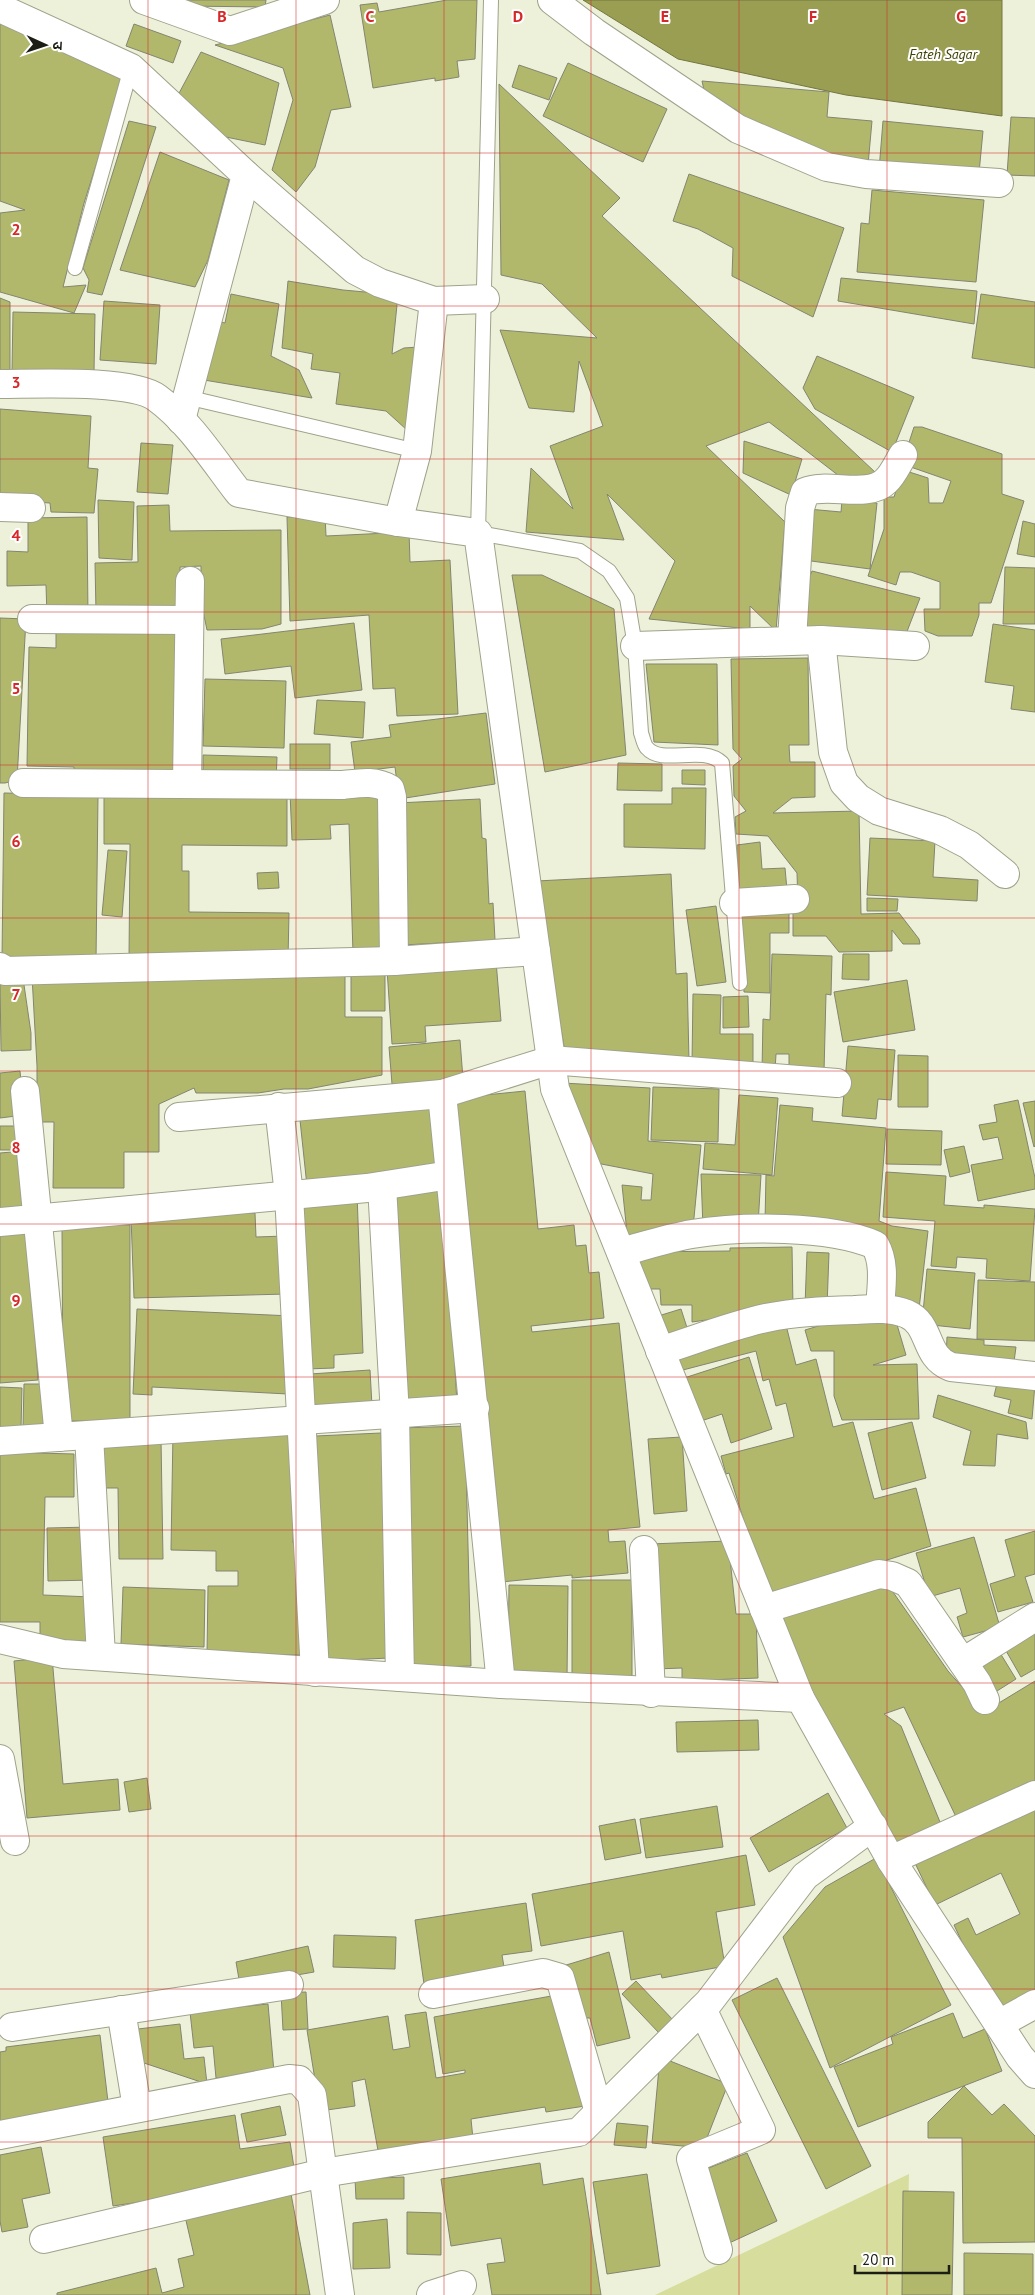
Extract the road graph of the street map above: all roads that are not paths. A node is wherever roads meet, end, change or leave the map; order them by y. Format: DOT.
graph roads {
  1 [pos="144,0"];
  2 [pos="325,0"];
  3 [pos="491,0"];
  4 [pos="552,0"];
  5 [pos="0,8"];
  6 [pos="131,68"];
  7 [pos="246,175"];
  8 [pos="999,184"];
  9 [pos="75,268"];
  10 [pos="484,299"];
  11 [pos="434,301"];
  12 [pos="0,384"];
  13 [pos="183,408"];
  14 [pos="417,451"];
  15 [pos="903,455"];
  16 [pos="0,507"];
  17 [pos="31,508"];
  18 [pos="398,522"];
  19 [pos="478,533"];
  20 [pos="190,581"];
  21 [pos="32,619"];
  22 [pos="188,620"];
  23 [pos="792,640"];
  24 [pos="821,640"];
  25 [pos="635,646"];
  26 [pos="916,646"];
  27 [pos="23,783"];
  28 [pos="187,783"];
  29 [pos="1005,874"];
  30 [pos="795,899"];
  31 [pos="734,903"];
  32 [pos="536,950"];
  33 [pos="394,961"];
  34 [pos="0,967"];
  35 [pos="740,983"];
  36 [pos="551,1060"];
  37 [pos="837,1083"];
  38 [pos="25,1090"];
  39 [pos="442,1094"];
  40 [pos="279,1107"];
  41 [pos="179,1117"];
  42 [pos="450,1175"];
  43 [pos="382,1186"];
  44 [pos="289,1195"];
  45 [pos="37,1220"];
  46 [pos="0,1222"];
  47 [pos="621,1252"];
  48 [pos="880,1309"];
  49 [pos="660,1351"];
  50 [pos="1035,1376"];
  51 [pos="475,1408"];
  52 [pos="395,1415"];
  53 [pos="301,1421"];
  54 [pos="90,1435"];
  55 [pos="59,1437"];
  56 [pos="0,1441"];
  57 [pos="644,1550"];
  58 [pos="764,1609"];
  59 [pos="1035,1617"];
  60 [pos="0,1639"];
  61 [pos="101,1656"];
  62 [pos="963,1662"];
  63 [pos="315,1672"];
  64 [pos="400,1677"];
  65 [pos="500,1684"];
  66 [pos="651,1692"];
  67 [pos="800,1698"];
  68 [pos="985,1700"];
  69 [pos="0,1759"];
  70 [pos="1035,1795"];
  71 [pos="873,1826"];
  72 [pos="14,1841"];
  73 [pos="892,1860"];
  74 [pos="289,1985"];
  75 [pos="433,1994"];
  76 [pos="1035,2004"];
  77 [pos="702,2009"];
  78 [pos="121,2010"];
  79 [pos="998,2024"];
  80 [pos="12,2027"];
  81 [pos="1035,2074"];
  82 [pos="137,2108"];
  83 [pos="599,2112"];
  84 [pos="0,2135"];
  85 [pos="323,2173"];
  86 [pos="44,2239"];
  87 [pos="718,2250"];
  88 [pos="462,2285"];
  89 [pos="340,2295"];
  90 [pos="431,2295"];
  1 -- 2 [label="street"];
  3 -- 10 [label="lane"];
  4 -- 8 [label="street"];
  5 -- 6 [label="street"];
  6 -- 7 [label="street"];
  6 -- 9 [label="lane"];
  7 -- 11 [label="street"];
  7 -- 13 [label="street"];
  10 -- 11 [label="street"];
  10 -- 19 [label="lane"];
  11 -- 14 [label="street"];
  12 -- 13 [label="street"];
  13 -- 14 [label="lane"];
  13 -- 18 [label="street"];
  14 -- 18 [label="street"];
  15 -- 23 [label="street"];
  16 -- 17 [label="street"];
  18 -- 19 [label="street"];
  19 -- 25 [label="lane"];
  19 -- 32 [label="street"];
  20 -- 22 [label="street"];
  21 -- 22 [label="street"];
  22 -- 28 [label="street"];
  23 -- 24 [label="street"];
  23 -- 25 [label="street"];
  24 -- 26 [label="street"];
  24 -- 29 [label="street"];
  25 -- 31 [label="lane"];
  27 -- 28 [label="street"];
  28 -- 33 [label="street"];
  30 -- 31 [label="street"];
  31 -- 35 [label="lane"];
  32 -- 33 [label="street"];
  32 -- 36 [label="street"];
  33 -- 34 [label="street"];
  36 -- 37 [label="street"];
  36 -- 39 [label="street"];
  36 -- 47 [label="street"];
  38 -- 45 [label="street"];
  39 -- 40 [label="street"];
  39 -- 42 [label="street"];
  40 -- 41 [label="street"];
  40 -- 44 [label="street"];
  42 -- 43 [label="street"];
  42 -- 51 [label="street"];
  43 -- 44 [label="street"];
  43 -- 52 [label="street"];
  44 -- 45 [label="street"];
  44 -- 53 [label="street"];
  45 -- 46 [label="street"];
  45 -- 55 [label="street"];
  47 -- 48 [label="street"];
  47 -- 49 [label="street"];
  48 -- 49 [label="street"];
  48 -- 50 [label="street"];
  49 -- 58 [label="street"];
  51 -- 52 [label="street"];
  51 -- 65 [label="street"];
  52 -- 53 [label="street"];
  52 -- 64 [label="street"];
  53 -- 54 [label="street"];
  53 -- 63 [label="street"];
  54 -- 55 [label="street"];
  54 -- 61 [label="street"];
  55 -- 56 [label="street"];
  57 -- 66 [label="street"];
  58 -- 62 [label="street"];
  58 -- 67 [label="street"];
  59 -- 62 [label="street"];
  60 -- 61 [label="street"];
  61 -- 63 [label="street"];
  62 -- 68 [label="street"];
  63 -- 64 [label="street"];
  64 -- 65 [label="street"];
  65 -- 66 [label="street"];
  66 -- 67 [label="street"];
  67 -- 71 [label="street"];
  69 -- 72 [label="street"];
  70 -- 73 [label="street"];
  71 -- 73 [label="street"];
  71 -- 77 [label="street"];
  73 -- 79 [label="street"];
  74 -- 78 [label="street"];
  75 -- 83 [label="street"];
  76 -- 79 [label="street"];
  77 -- 83 [label="street"];
  77 -- 87 [label="street"];
  78 -- 80 [label="street"];
  78 -- 82 [label="street"];
  79 -- 81 [label="street"];
  82 -- 84 [label="street"];
  82 -- 85 [label="street"];
  83 -- 85 [label="street"];
  85 -- 86 [label="street"];
  85 -- 89 [label="street"];
  88 -- 90 [label="street"];
}
